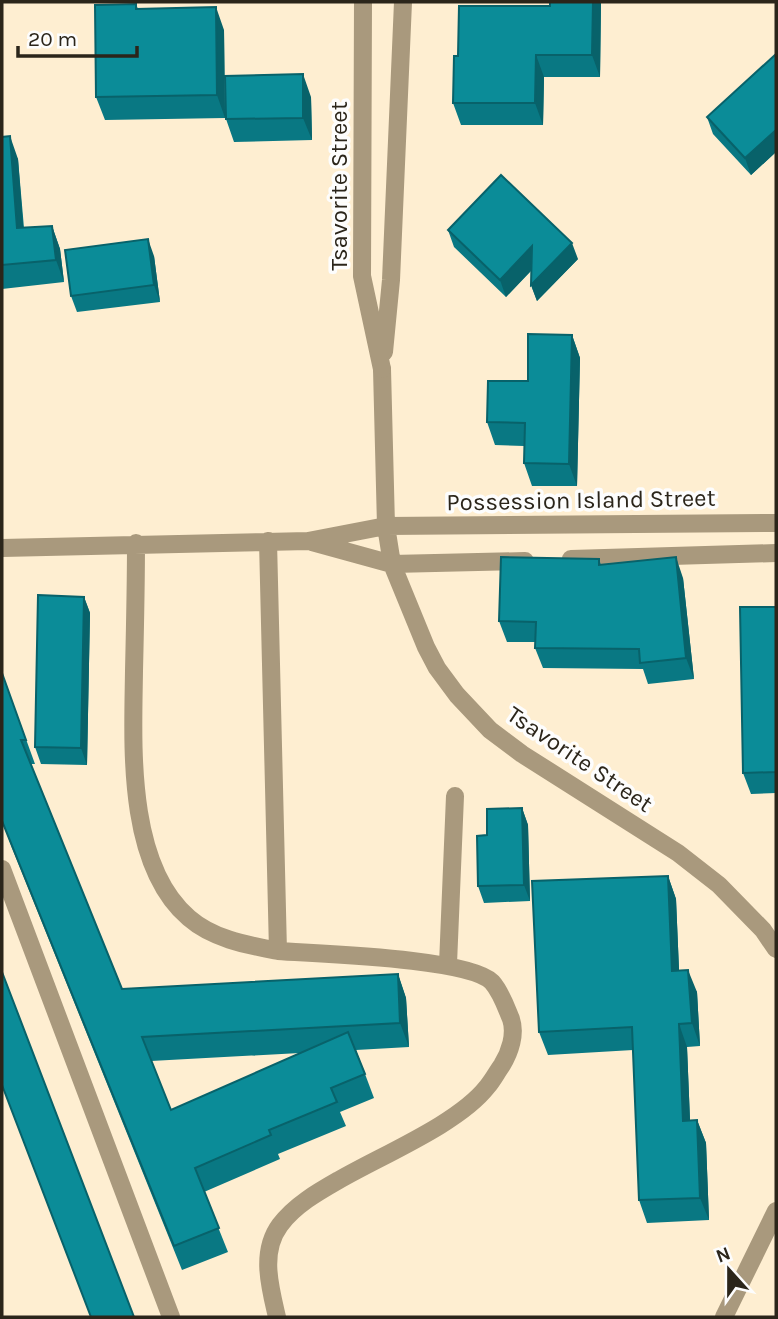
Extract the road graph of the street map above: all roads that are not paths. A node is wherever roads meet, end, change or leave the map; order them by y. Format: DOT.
graph roads {
  1 [pos="363,2"];
  2 [pos="403,2"];
  3 [pos="382,369"];
  4 [pos="776,523"];
  5 [pos="386,526"];
  6 [pos="268,541"];
  7 [pos="308,541"];
  8 [pos="136,543"];
  9 [pos="2,548"];
  10 [pos="776,553"];
  11 [pos="392,564"];
  12 [pos="455,796"];
  13 [pos="2,869"];
  14 [pos="776,949"];
  15 [pos="278,951"];
  16 [pos="448,964"];
  17 [pos="776,1211"];
  18 [pos="171,1317"];
  19 [pos="277,1317"];
  20 [pos="724,1317"];
  1 -- 3 [label="street, Tsavorite Street"];
  2 -- 3 [label="street, Tsavorite Street"];
  3 -- 5 [label="street, Tsavorite Street"];
  4 -- 5 [label="street, Possession Island Street"];
  5 -- 7 [label="street, Possession Island Street"];
  5 -- 11 [label="street, Tsavorite Street"];
  6 -- 7 [label="street"];
  6 -- 8 [label="street"];
  6 -- 15 [label="street"];
  7 -- 11 [label="street"];
  8 -- 9 [label="street"];
  8 -- 15 [label="street"];
  10 -- 11 [label="street"];
  11 -- 14 [label="street, Tsavorite Street"];
  12 -- 16 [label="street"];
  13 -- 18 [label="street"];
  15 -- 16 [label="street"];
  16 -- 19 [label="street"];
  17 -- 20 [label="street"];
}
